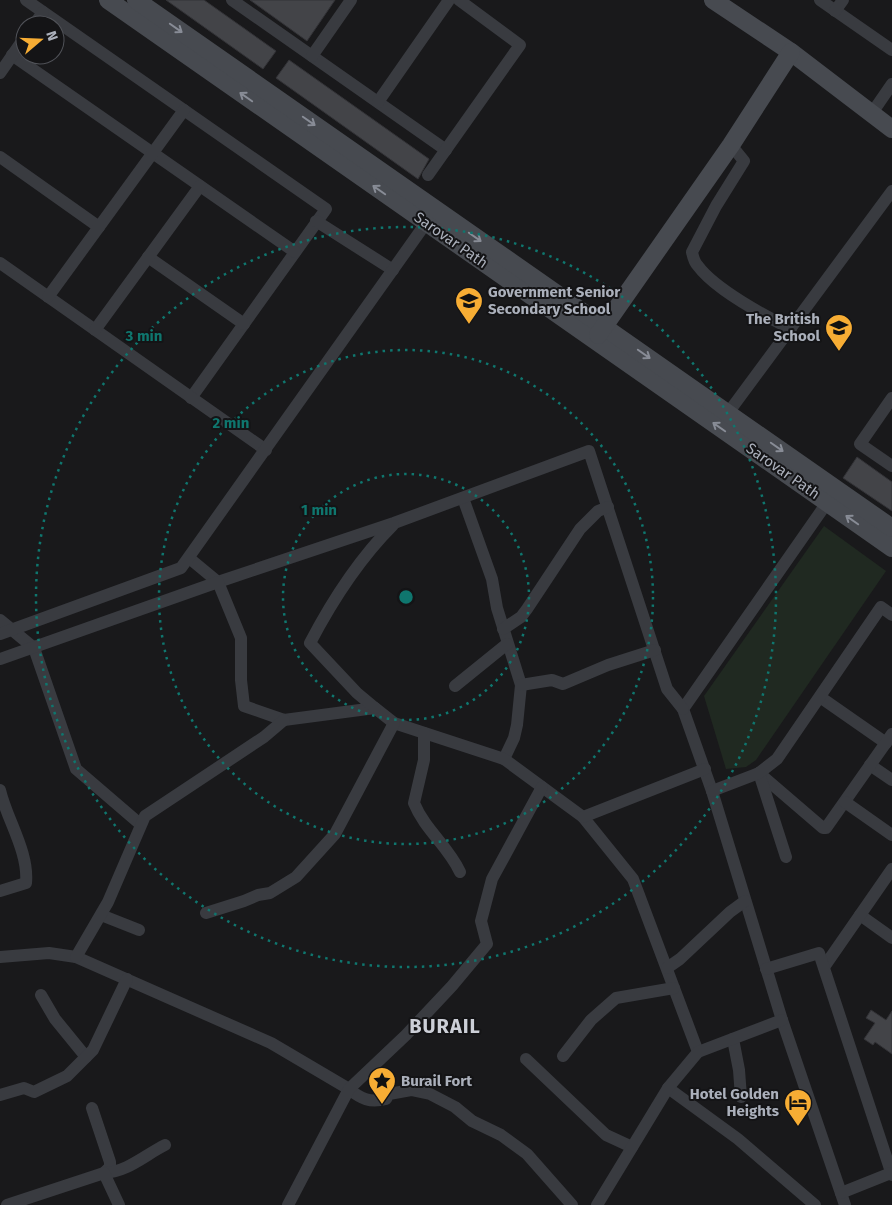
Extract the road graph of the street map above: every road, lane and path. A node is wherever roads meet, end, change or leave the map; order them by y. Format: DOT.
graph roads {
  1 [pos="26,0"];
  2 [pos="108,0"];
  3 [pos="136,0"];
  4 [pos="232,0"];
  5 [pos="350,0"];
  6 [pos="449,0"];
  7 [pos="459,0"];
  8 [pos="713,0"];
  9 [pos="820,0"];
  10 [pos="843,0"];
  11 [pos="835,11"];
  12 [pos="43,12"];
  13 [pos="41,15"];
  14 [pos="892,50"];
  15 [pos="15,51"];
  16 [pos="791,52"];
  17 [pos="12,55"];
  18 [pos="312,56"];
  19 [pos="0,73"];
  20 [pos="892,84"];
  21 [pos="378,102"];
  22 [pos="184,110"];
  23 [pos="872,113"];
  24 [pos="892,128"];
  25 [pos="732,145"];
  26 [pos="446,150"];
  27 [pos="153,153"];
  28 [pos="0,157"];
  29 [pos="428,175"];
  30 [pos="200,186"];
  31 [pos="892,191"];
  32 [pos="431,216"];
  33 [pos="316,221"];
  34 [pos="99,227"];
  35 [pos="295,252"];
  36 [pos="148,257"];
  37 [pos="0,264"];
  38 [pos="393,270"];
  39 [pos="48,298"];
  40 [pos="244,324"];
  41 [pos="791,329"];
  42 [pos="95,330"];
  43 [pos="599,333"];
  44 [pos="191,398"];
  45 [pos="892,398"];
  46 [pos="728,413"];
  47 [pos="266,450"];
  48 [pos="892,466"];
  49 [pos="832,496"];
  50 [pos="463,498"];
  51 [pos="608,507"];
  52 [pos="394,523"];
  53 [pos="892,528"];
  54 [pos="892,548"];
  55 [pos="189,558"];
  56 [pos="218,582"];
  57 [pos="892,615"];
  58 [pos="0,620"];
  59 [pos="13,629"];
  60 [pos="503,629"];
  61 [pos="0,634"];
  62 [pos="507,644"];
  63 [pos="34,648"];
  64 [pos="655,650"];
  65 [pos="0,660"];
  66 [pos="521,685"];
  67 [pos="455,686"];
  68 [pos="820,696"];
  69 [pos="375,708"];
  70 [pos="683,709"];
  71 [pos="284,720"];
  72 [pos="394,723"];
  73 [pos="424,733"];
  74 [pos="889,738"];
  75 [pos="504,759"];
  76 [pos="870,765"];
  77 [pos="704,769"];
  78 [pos="760,772"];
  79 [pos="892,780"];
  80 [pos="542,787"];
  81 [pos="0,790"];
  82 [pos="712,791"];
  83 [pos="844,802"];
  84 [pos="2,810"];
  85 [pos="583,817"];
  86 [pos="140,824"];
  87 [pos="892,836"];
  88 [pos="786,857"];
  89 [pos="892,869"];
  90 [pos="460,872"];
  91 [pos="0,891"];
  92 [pos="745,901"];
  93 [pos="206,913"];
  94 [pos="101,915"];
  95 [pos="860,915"];
  96 [pos="139,930"];
  97 [pos="892,938"];
  98 [pos="0,957"];
  99 [pos="76,957"];
  100 [pos="824,967"];
  101 [pos="667,968"];
  102 [pos="766,968"];
  103 [pos="127,979"];
  104 [pos="674,988"];
  105 [pos="41,995"];
  106 [pos="782,1020"];
  107 [pos="733,1039"];
  108 [pos="698,1052"];
  109 [pos="563,1056"];
  110 [pos="86,1057"];
  111 [pos="526,1059"];
  112 [pos="668,1088"];
  113 [pos="349,1089"];
  114 [pos="0,1095"];
  115 [pos="741,1097"];
  116 [pos="92,1108"];
  117 [pos="165,1145"];
  118 [pos="632,1147"];
  119 [pos="104,1173"];
  120 [pos="892,1174"];
  121 [pos="843,1199"];
  122 [pos="8,1205"];
  123 [pos="119,1205"];
  124 [pos="288,1205"];
  125 [pos="572,1205"];
  126 [pos="597,1205"];
  127 [pos="814,1205"];
  1 -- 12 [label="street"];
  32 -- 2 [label="main road, Sarovar Path, one-way"];
  3 -- 32 [label="main road, Sarovar Path, one-way"];
  4 -- 18 [label="street"];
  5 -- 18 [label="street"];
  6 -- 21 [label="street"];
  7 -- 26 [label="street"];
  8 -- 16 [label="main road"];
  9 -- 11 [label="street"];
  10 -- 11 [label="street"];
  11 -- 14 [label="street"];
  12 -- 13 [label="street"];
  12 -- 22 [label="street"];
  15 -- 17 [label="street"];
  16 -- 23 [label="main road"];
  16 -- 25 [label="main road"];
  17 -- 19 [label="street"];
  17 -- 27 [label="street"];
  18 -- 21 [label="street"];
  20 -- 23 [label="street"];
  21 -- 26 [label="street"];
  22 -- 27 [label="street"];
  22 -- 33 [label="street"];
  23 -- 24 [label="main road"];
  25 -- 41 [label="street"];
  25 -- 43 [label="main road"];
  26 -- 29 [label="street"];
  27 -- 30 [label="street"];
  27 -- 34 [label="street"];
  28 -- 34 [label="street"];
  30 -- 35 [label="street"];
  30 -- 36 [label="street"];
  31 -- 41 [label="street"];
  32 -- 38 [label="street"];
  32 -- 43 [label="main road, Sarovar Path"];
  33 -- 35 [label="street"];
  33 -- 38 [label="street"];
  34 -- 39 [label="street"];
  35 -- 40 [label="street"];
  36 -- 40 [label="street"];
  36 -- 42 [label="street"];
  37 -- 39 [label="street"];
  38 -- 47 [label="street"];
  39 -- 42 [label="street"];
  40 -- 44 [label="street"];
  41 -- 46 [label="street"];
  42 -- 44 [label="street"];
  43 -- 46 [label="main road, Sarovar Path, one-way"];
  49 -- 43 [label="main road, Sarovar Path, one-way"];
  44 -- 47 [label="street"];
  45 -- 48 [label="street"];
  46 -- 49 [label="main road, Sarovar Path, one-way"];
  47 -- 55 [label="street"];
  49 -- 53 [label="main road, Sarovar Path"];
  54 -- 49 [label="main road, Sarovar Path, one-way"];
  49 -- 70 [label="street"];
  50 -- 51 [label="street"];
  50 -- 52 [label="street"];
  50 -- 60 [label="street"];
  51 -- 60 [label="street"];
  51 -- 64 [label="street"];
  52 -- 56 [label="street"];
  52 -- 69 [label="street"];
  55 -- 56 [label="street"];
  55 -- 59 [label="street"];
  56 -- 63 [label="street"];
  56 -- 71 [label="street"];
  57 -- 68 [label="street"];
  58 -- 59 [label="street"];
  59 -- 61 [label="street"];
  59 -- 63 [label="street"];
  60 -- 62 [label="street"];
  62 -- 66 [label="street"];
  62 -- 67 [label="street"];
  63 -- 65 [label="street"];
  63 -- 86 [label="street"];
  64 -- 66 [label="street"];
  64 -- 70 [label="street"];
  66 -- 75 [label="street"];
  68 -- 74 [label="street"];
  68 -- 78 [label="street"];
  69 -- 71 [label="street"];
  69 -- 72 [label="street"];
  70 -- 77 [label="street"];
  71 -- 86 [label="street"];
  72 -- 73 [label="street"];
  72 -- 93 [label="street"];
  73 -- 75 [label="street"];
  73 -- 90 [label="street"];
  74 -- 76 [label="street"];
  75 -- 80 [label="street"];
  76 -- 79 [label="street"];
  76 -- 83 [label="street"];
  77 -- 82 [label="street"];
  77 -- 85 [label="street"];
  78 -- 82 [label="street"];
  78 -- 83 [label="street"];
  78 -- 88 [label="street"];
  80 -- 85 [label="street"];
  80 -- 113 [label="street"];
  81 -- 84 [label="street"];
  82 -- 92 [label="street"];
  83 -- 87 [label="street"];
  84 -- 91 [label="street"];
  85 -- 101 [label="street"];
  86 -- 94 [label="street"];
  89 -- 95 [label="street"];
  92 -- 101 [label="street"];
  92 -- 102 [label="street"];
  94 -- 96 [label="street"];
  94 -- 99 [label="street"];
  95 -- 97 [label="street"];
  95 -- 100 [label="street"];
  98 -- 99 [label="street"];
  99 -- 103 [label="street"];
  100 -- 102 [label="street"];
  100 -- 120 [label="street"];
  101 -- 104 [label="street"];
  102 -- 106 [label="street"];
  103 -- 110 [label="street"];
  103 -- 113 [label="street"];
  104 -- 108 [label="street"];
  104 -- 109 [label="street"];
  105 -- 110 [label="street"];
  106 -- 107 [label="street"];
  106 -- 121 [label="street"];
  107 -- 108 [label="street"];
  107 -- 115 [label="street"];
  108 -- 112 [label="street"];
  110 -- 114 [label="street"];
  111 -- 118 [label="street"];
  112 -- 118 [label="street"];
  112 -- 127 [label="street"];
  113 -- 124 [label="street"];
  113 -- 125 [label="street"];
  116 -- 119 [label="street"];
  117 -- 119 [label="street"];
  118 -- 126 [label="street"];
  119 -- 122 [label="street"];
  119 -- 123 [label="street"];
  120 -- 121 [label="street"];
}
